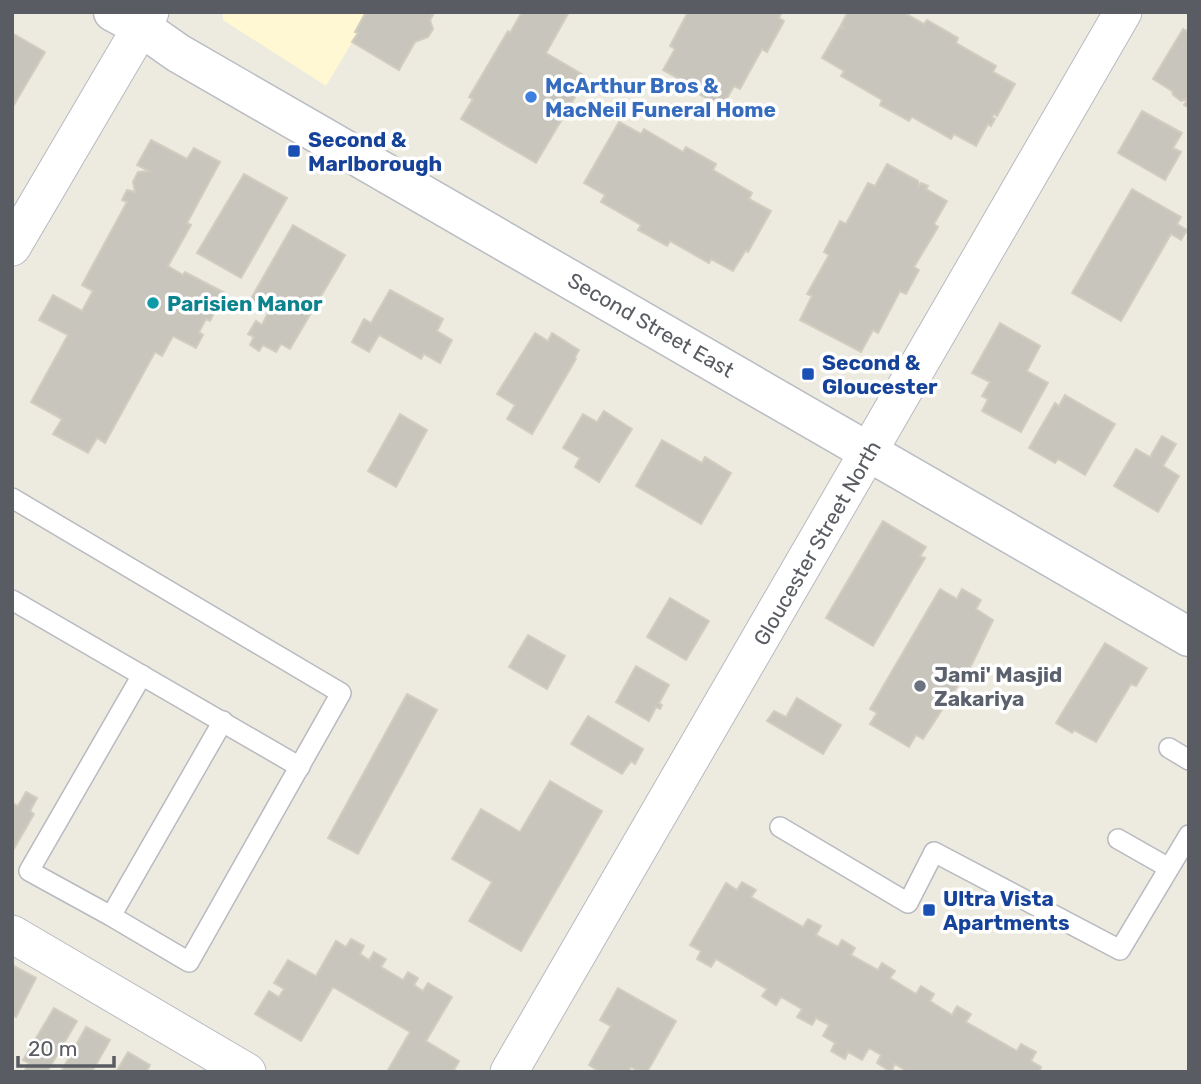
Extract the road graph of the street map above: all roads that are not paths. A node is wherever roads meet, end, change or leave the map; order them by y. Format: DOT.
graph roads {
  1 [pos="1123,12"];
  2 [pos="135,17"];
  3 [pos="12,247"];
  4 [pos="870,451"];
  5 [pos="12,498"];
  6 [pos="12,600"];
  7 [pos="1189,637"];
  8 [pos="142,675"];
  9 [pos="223,721"];
  10 [pos="1169,748"];
  11 [pos="1189,760"];
  12 [pos="300,767"];
  13 [pos="780,827"];
  14 [pos="1189,835"];
  15 [pos="1118,839"];
  16 [pos="1169,869"];
  17 [pos="111,916"];
  18 [pos="12,934"];
  19 [pos="247,1072"];
  20 [pos="509,1072"];
  1 -- 4 [label="street, Gloucester Street North"];
  2 -- 3 [label="street"];
  2 -- 4 [label="main road, Second Street East"];
  4 -- 7 [label="main road, Second Street East"];
  4 -- 20 [label="street, Gloucester Street North"];
  5 -- 12 [label="lane"];
  6 -- 8 [label="lane"];
  8 -- 9 [label="lane"];
  8 -- 17 [label="lane"];
  9 -- 12 [label="lane"];
  9 -- 17 [label="lane"];
  10 -- 11 [label="lane"];
  12 -- 17 [label="lane"];
  13 -- 16 [label="lane"];
  14 -- 16 [label="lane"];
  15 -- 16 [label="lane"];
  18 -- 19 [label="street"];
}
